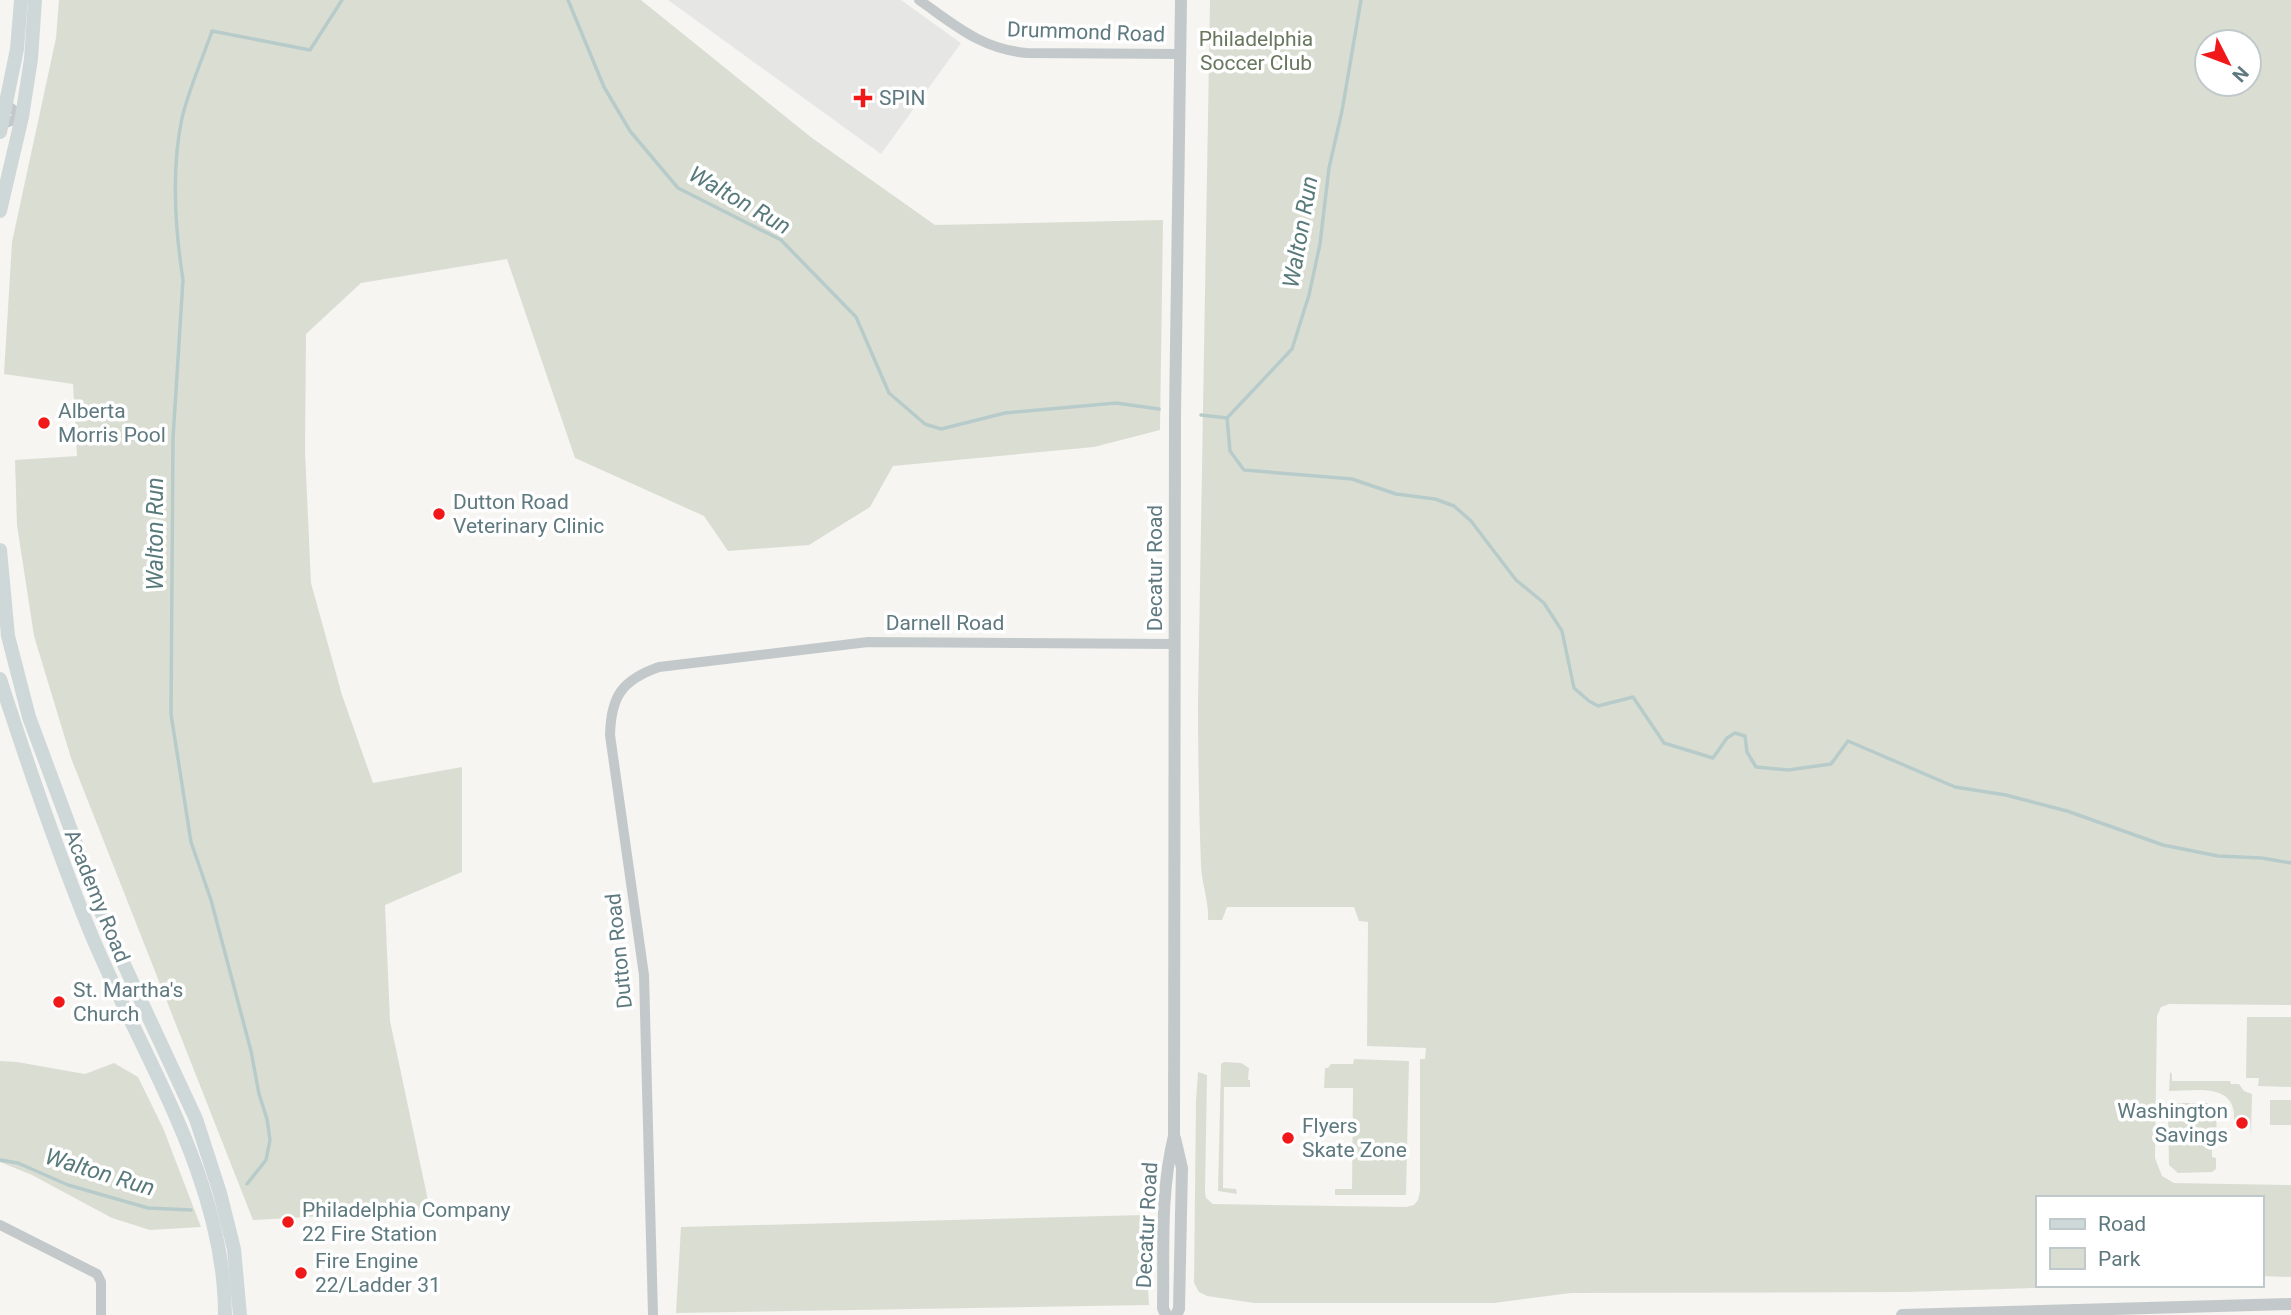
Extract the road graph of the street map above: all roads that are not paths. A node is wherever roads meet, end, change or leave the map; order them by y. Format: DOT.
graph roads {
  1 [pos="21,0"];
  2 [pos="35,0"];
  3 [pos="919,0"];
  4 [pos="1181,0"];
  5 [pos="1181,54"];
  6 [pos="3,102"];
  7 [pos="22,117"];
  8 [pos="0,128"];
  9 [pos="0,211"];
  10 [pos="0,550"];
  11 [pos="1174,644"];
  12 [pos="718,660"];
  13 [pos="0,680"];
  14 [pos="157,1032"];
  15 [pos="140,1040"];
  16 [pos="1174,1136"];
  17 [pos="0,1225"];
  18 [pos="2291,1304"];
  19 [pos="2230,1310"];
  20 [pos="101,1315"];
  21 [pos="225,1315"];
  22 [pos="240,1315"];
  23 [pos="653,1315"];
  24 [pos="1166,1315"];
  25 [pos="1176,1315"];
  26 [pos="1902,1315"];
  1 -- 6 [label="main road"];
  2 -- 7 [label="main road"];
  3 -- 5 [label="street, Drummond Road"];
  4 -- 5 [label="street, Decatur Road"];
  5 -- 11 [label="street, Decatur Road"];
  6 -- 7 [label="street"];
  6 -- 8 [label="main road"];
  7 -- 8 [label="street"];
  7 -- 9 [label="main road"];
  10 -- 14 [label="main road, Academy Road"];
  11 -- 12 [label="street, Darnell Road"];
  11 -- 16 [label="street, Decatur Road"];
  12 -- 23 [label="street, Dutton Road"];
  13 -- 15 [label="main road, Academy Road"];
  14 -- 15 [label="main road"];
  14 -- 22 [label="main road, Academy Road"];
  15 -- 21 [label="main road, Academy Road"];
  16 -- 24 [label="street, Decatur Road"];
  16 -- 25 [label="street, Decatur Road"];
  17 -- 20 [label="street"];
  18 -- 19 [label="street"];
  19 -- 26 [label="street"];
}
